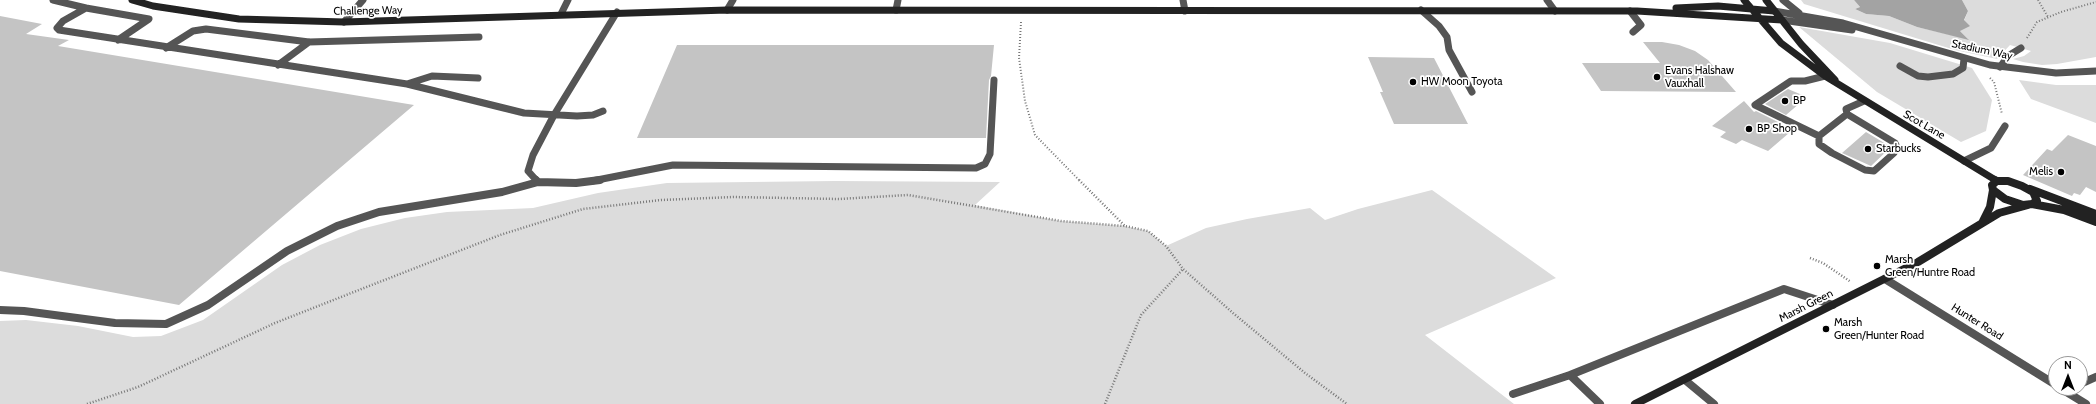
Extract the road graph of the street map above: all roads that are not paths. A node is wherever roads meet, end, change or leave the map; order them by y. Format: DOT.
graph roads {
  1 [pos="53,0"];
  2 [pos="132,0"];
  3 [pos="363,0"];
  4 [pos="568,0"];
  5 [pos="733,0"];
  6 [pos="898,0"];
  7 [pos="1183,0"];
  8 [pos="1547,0"];
  9 [pos="1744,0"];
  10 [pos="1766,0"];
  11 [pos="1783,0"];
  12 [pos="86,8"];
  13 [pos="1749,8"];
  14 [pos="727,10"];
  15 [pos="896,10"];
  16 [pos="1421,10"];
  17 [pos="1774,10"];
  18 [pos="1185,11"];
  19 [pos="1555,11"];
  20 [pos="1634,11"];
  21 [pos="617,12"];
  22 [pos="561,14"];
  23 [pos="1810,17"];
  24 [pos="1758,18"];
  25 [pos="1782,20"];
  26 [pos="344,22"];
  27 [pos="1867,31"];
  28 [pos="1633,32"];
  29 [pos="479,37"];
  30 [pos="118,40"];
  31 [pos="309,42"];
  32 [pos="166,48"];
  33 [pos="2021,48"];
  34 [pos="1964,59"];
  35 [pos="278,65"];
  36 [pos="1900,66"];
  37 [pos="2000,67"];
  38 [pos="2096,71"];
  39 [pos="1825,76"];
  40 [pos="478,78"];
  41 [pos="994,80"];
  42 [pos="407,84"];
  43 [pos="1841,86"];
  44 [pos="1472,92"];
  45 [pos="1864,101"];
  46 [pos="603,111"];
  47 [pos="1847,114"];
  48 [pos="554,115"];
  49 [pos="2005,126"];
  50 [pos="1819,136"];
  51 [pos="1964,161"];
  52 [pos="1998,181"];
  53 [pos="538,182"];
  54 [pos="2022,186"];
  55 [pos="1993,190"];
  56 [pos="2030,205"];
  57 [pos="2096,214"];
  58 [pos="1983,221"];
  59 [pos="2096,222"];
  60 [pos="1885,279"];
  61 [pos="1833,305"];
  62 [pos="0,310"];
  63 [pos="1570,375"];
  64 [pos="2048,379"];
  65 [pos="1685,380"];
  66 [pos="1513,394"];
  67 [pos="2074,396"];
  68 [pos="1600,404"];
  69 [pos="1635,404"];
  70 [pos="1714,404"];
  71 [pos="2086,404"];
  1 -- 12 [label="street"];
  2 -- 26 [label="street, Challenge Way"];
  3 -- 26 [label="street"];
  4 -- 22 [label="street"];
  5 -- 14 [label="street"];
  6 -- 15 [label="street"];
  7 -- 18 [label="street"];
  8 -- 19 [label="street"];
  9 -- 13 [label="street, Scot Lane"];
  10 -- 17 [label="street, Scot Lane"];
  11 -- 23 [label="street, Stadium Way"];
  12 -- 30 [label="street"];
  12 -- 30 [label="street"];
  13 -- 17 [label="street"];
  13 -- 20 [label="street, Challenge Way"];
  13 -- 24 [label="street, Scot Lane"];
  14 -- 15 [label="street, Challenge Way"];
  14 -- 21 [label="street, Challenge Way"];
  15 -- 18 [label="street, Challenge Way"];
  16 -- 18 [label="street, Challenge Way"];
  16 -- 19 [label="street, Challenge Way"];
  16 -- 44 [label="street"];
  17 -- 23 [label="street, Stadium Way"];
  17 -- 25 [label="street, Scot Lane"];
  19 -- 20 [label="street, Challenge Way"];
  20 -- 24 [label="street, Challenge Way"];
  20 -- 28 [label="street"];
  21 -- 22 [label="street, Challenge Way"];
  21 -- 48 [label="street"];
  22 -- 26 [label="street, Challenge Way"];
  23 -- 27 [label="street, Stadium Way"];
  24 -- 25 [label="street"];
  24 -- 39 [label="street, Scot Lane"];
  25 -- 27 [label="street, Stadium Way"];
  25 -- 43 [label="street, Scot Lane"];
  27 -- 34 [label="street, Stadium Way"];
  29 -- 31 [label="street"];
  30 -- 32 [label="street"];
  31 -- 32 [label="street"];
  31 -- 35 [label="street"];
  32 -- 35 [label="street"];
  33 -- 37 [label="street"];
  34 -- 36 [label="street"];
  34 -- 37 [label="street, Stadium Way"];
  35 -- 42 [label="street"];
  37 -- 38 [label="street, Stadium Way"];
  39 -- 43 [label="street, Scot Lane"];
  39 -- 50 [label="street"];
  40 -- 42 [label="street"];
  41 -- 53 [label="street"];
  42 -- 48 [label="street"];
  43 -- 45 [label="street, Scot Lane"];
  45 -- 47 [label="street"];
  45 -- 51 [label="street, Scot Lane"];
  46 -- 48 [label="street"];
  47 -- 50 [label="street"];
  47 -- 50 [label="street"];
  48 -- 53 [label="street"];
  49 -- 51 [label="street"];
  51 -- 52 [label="street, Scot Lane"];
  52 -- 54 [label="street"];
  52 -- 55 [label="street"];
  53 -- 62 [label="street"];
  54 -- 56 [label="street"];
  54 -- 57 [label="street"];
  55 -- 56 [label="street"];
  55 -- 58 [label="street"];
  56 -- 58 [label="street, Marsh Green"];
  56 -- 59 [label="street"];
  58 -- 60 [label="street, Marsh Green"];
  60 -- 61 [label="street, Marsh Green"];
  60 -- 64 [label="street, Hunter Road"];
  61 -- 63 [label="street"];
  61 -- 65 [label="street, Marsh Green"];
  63 -- 66 [label="street"];
  63 -- 68 [label="street"];
  65 -- 69 [label="street, Marsh Green"];
  65 -- 70 [label="street"];
  67 -- 71 [label="street, Hunter Road"];
}
